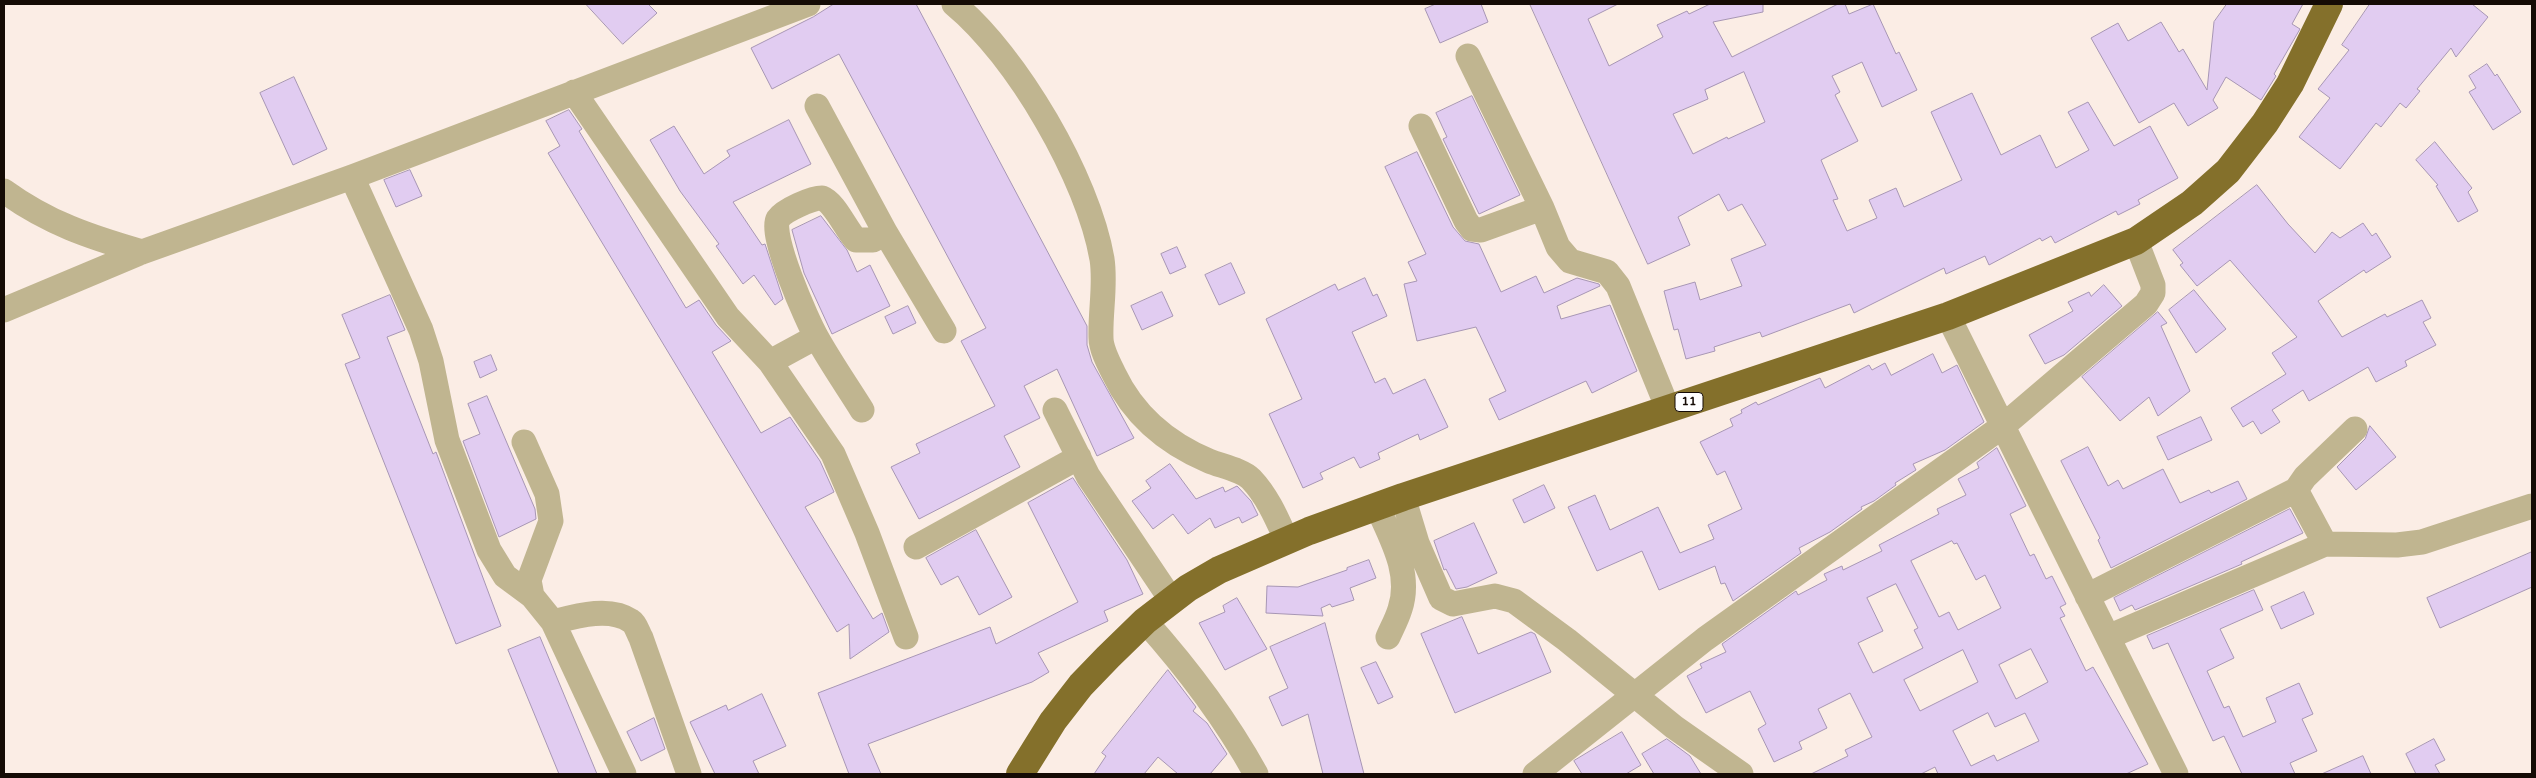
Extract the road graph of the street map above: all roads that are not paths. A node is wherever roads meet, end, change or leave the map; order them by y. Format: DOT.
graph roads {
  1 [pos="954,4"];
  2 [pos="2329,4"];
  3 [pos="802,5"];
  4 [pos="1468,56"];
  5 [pos="574,92"];
  6 [pos="817,106"];
  7 [pos="1421,126"];
  8 [pos="352,177"];
  9 [pos="4,191"];
  10 [pos="1542,208"];
  11 [pos="885,232"];
  12 [pos="2136,241"];
  13 [pos="142,252"];
  14 [pos="4,310"];
  15 [pos="1948,316"];
  16 [pos="944,331"];
  17 [pos="816,337"];
  18 [pos="770,362"];
  19 [pos="1668,409"];
  20 [pos="862,410"];
  21 [pos="1055,410"];
  22 [pos="2003,426"];
  23 [pos="2355,429"];
  24 [pos="524,442"];
  25 [pos="1078,457"];
  26 [pos="2296,490"];
  27 [pos="1403,497"];
  28 [pos="1377,506"];
  29 [pos="2532,506"];
  30 [pos="1287,541"];
  31 [pos="2325,544"];
  32 [pos="916,547"];
  33 [pos="532,596"];
  34 [pos="2087,596"];
  35 [pos="1172,601"];
  36 [pos="1145,621"];
  37 [pos="553,622"];
  38 [pos="906,637"];
  39 [pos="1388,637"];
  40 [pos="2108,637"];
  41 [pos="1634,696"];
  42 [pos="624,774"];
  43 [pos="689,774"];
  44 [pos="1020,774"];
  45 [pos="1256,774"];
  46 [pos="1535,774"];
  47 [pos="1741,774"];
  48 [pos="2176,774"];
  1 -- 30 [label="street"];
  2 -- 12 [label="highway, 11"];
  3 -- 5 [label="street"];
  4 -- 10 [label="street"];
  5 -- 8 [label="street"];
  5 -- 18 [label="street"];
  6 -- 11 [label="street"];
  7 -- 10 [label="street"];
  8 -- 13 [label="street"];
  8 -- 33 [label="street"];
  9 -- 13 [label="street"];
  10 -- 19 [label="street"];
  11 -- 16 [label="street"];
  11 -- 17 [label="street"];
  12 -- 15 [label="highway, 11"];
  12 -- 22 [label="street"];
  13 -- 14 [label="street"];
  15 -- 19 [label="highway, 11"];
  15 -- 22 [label="street"];
  17 -- 18 [label="street"];
  17 -- 20 [label="street"];
  18 -- 38 [label="street"];
  19 -- 27 [label="highway, 11"];
  21 -- 25 [label="street"];
  22 -- 34 [label="street"];
  22 -- 41 [label="street"];
  23 -- 26 [label="street"];
  24 -- 33 [label="street"];
  25 -- 32 [label="street"];
  25 -- 35 [label="street"];
  26 -- 31 [label="street"];
  26 -- 34 [label="street"];
  27 -- 28 [label="highway, 11"];
  27 -- 41 [label="street"];
  28 -- 30 [label="highway, 11"];
  28 -- 39 [label="street"];
  29 -- 31 [label="street"];
  30 -- 35 [label="highway, 11"];
  31 -- 40 [label="street"];
  33 -- 37 [label="street"];
  34 -- 40 [label="street"];
  35 -- 36 [label="highway, 11"];
  36 -- 44 [label="highway, 11"];
  36 -- 45 [label="street"];
  37 -- 42 [label="street"];
  37 -- 43 [label="street"];
  40 -- 48 [label="street"];
  41 -- 46 [label="street"];
  41 -- 47 [label="street"];
}
